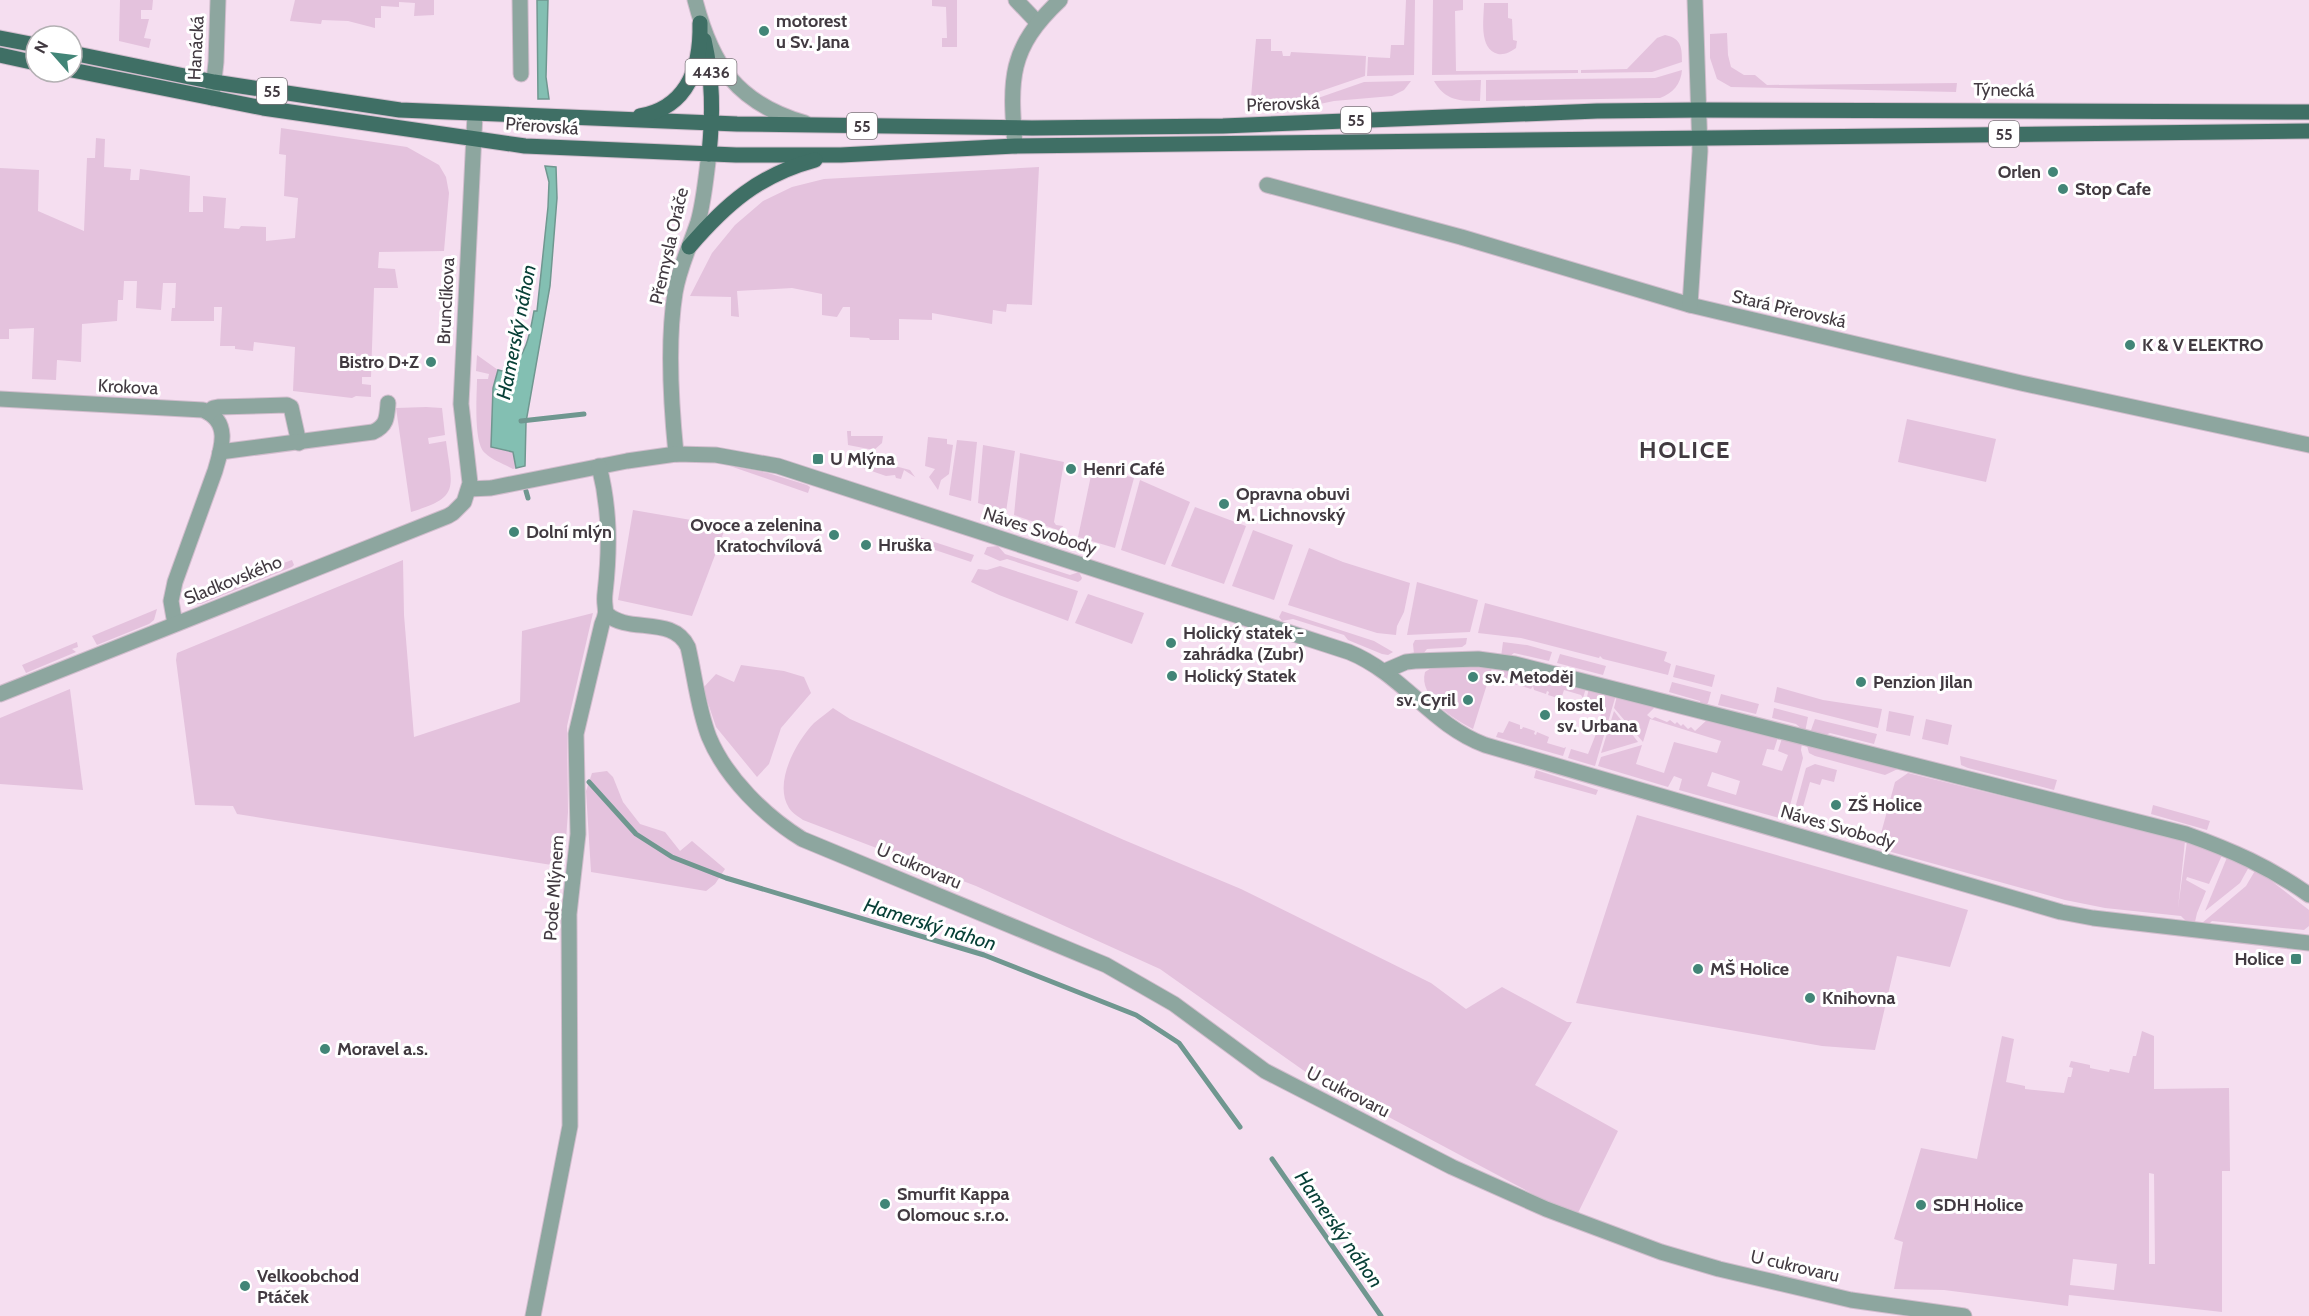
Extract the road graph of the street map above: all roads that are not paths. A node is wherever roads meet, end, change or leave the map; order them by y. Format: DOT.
graph roads {
  1 [pos="218,0"];
  2 [pos="520,0"];
  3 [pos="694,0"];
  4 [pos="1016,0"];
  5 [pos="1060,0"];
  6 [pos="1695,0"];
  7 [pos="1037,22"];
  8 [pos="700,23"];
  9 [pos="0,38"];
  10 [pos="24,43"];
  11 [pos="84,55"];
  12 [pos="0,56"];
  13 [pos="24,61"];
  14 [pos="84,72"];
  15 [pos="521,74"];
  16 [pos="214,82"];
  17 [pos="212,98"];
  18 [pos="1698,110"];
  19 [pos="2309,112"];
  20 [pos="474,114"];
  21 [pos="614,119"];
  22 [pos="712,123"];
  23 [pos="813,126"];
  24 [pos="1013,127"];
  25 [pos="2309,130"];
  26 [pos="1699,137"];
  27 [pos="473,139"];
  28 [pos="1014,146"];
  29 [pos="709,154"];
  30 [pos="841,155"];
  31 [pos="1267,184"];
  32 [pos="689,247"];
  33 [pos="1689,305"];
  34 [pos="0,399"];
  35 [pos="388,403"];
  36 [pos="209,413"];
  37 [pos="299,443"];
  38 [pos="2309,445"];
  39 [pos="220,452"];
  40 [pos="676,454"];
  41 [pos="599,466"];
  42 [pos="469,489"];
  43 [pos="608,614"];
  44 [pos="175,624"];
  45 [pos="1385,671"];
  46 [pos="0,694"];
  47 [pos="2309,895"];
  48 [pos="2309,944"];
  49 [pos="533,1316"];
  50 [pos="1964,1316"];
  1 -- 16 [label="street, Hanácká"];
  2 -- 15 [label="street"];
  3 -- 8 [label="street, 4436"];
  4 -- 7 [label="street"];
  5 -- 7 [label="street"];
  6 -- 18 [label="street"];
  7 -- 24 [label="street"];
  8 -- 21 [label="main road"];
  8 -- 22 [label="main road, 4436"];
  8 -- 23 [label="street"];
  9 -- 10 [label="main road"];
  11 -- 16 [label="main road, Přerovská / 55"];
  12 -- 13 [label="main road"];
  14 -- 17 [label="main road, Přerovská / 55"];
  16 -- 17 [label="street, Hanácká"];
  16 -- 20 [label="main road, Přerovská / 55"];
  17 -- 27 [label="main road, Přerovská / 55"];
  18 -- 19 [label="main road, Týnecká / 55"];
  18 -- 24 [label="main road, Přerovská / 55"];
  18 -- 26 [label="street"];
  20 -- 21 [label="main road, Přerovská / 55"];
  20 -- 27 [label="street, Brunclíkova"];
  21 -- 22 [label="main road, Přerovská / 55"];
  22 -- 23 [label="main road, Přerovská / 55"];
  22 -- 29 [label="main road"];
  23 -- 24 [label="main road, Přerovská / 55"];
  24 -- 28 [label="street"];
  25 -- 26 [label="main road, 55"];
  26 -- 28 [label="main road, Přerovská / 55"];
  26 -- 33 [label="street"];
  27 -- 29 [label="main road, Přerovská / 55"];
  27 -- 42 [label="street, Brunclíkova"];
  28 -- 30 [label="main road, Přerovská / 55"];
  29 -- 30 [label="main road, Přerovská / 55"];
  29 -- 32 [label="street, Přemysla Oráče"];
  30 -- 32 [label="main road"];
  31 -- 33 [label="street, Stará Přerovská"];
  32 -- 40 [label="street, Přemysla Oráče"];
  33 -- 38 [label="street, Stará Přerovská"];
  34 -- 36 [label="street, Krokova"];
  35 -- 37 [label="street"];
  36 -- 37 [label="street"];
  36 -- 39 [label="street"];
  37 -- 39 [label="street"];
  39 -- 44 [label="street"];
  40 -- 41 [label="street, Náves Svobody"];
  40 -- 45 [label="street, Náves Svobody"];
  41 -- 42 [label="street, Náves Svobody"];
  41 -- 43 [label="street, Pode Mlýnem"];
  42 -- 44 [label="street, Sladkovského"];
  43 -- 49 [label="street, Pode Mlýnem"];
  43 -- 50 [label="street, U cukrovaru"];
  44 -- 46 [label="street, Sladkovského"];
  45 -- 47 [label="street"];
  45 -- 48 [label="street, Náves Svobody"];
}
